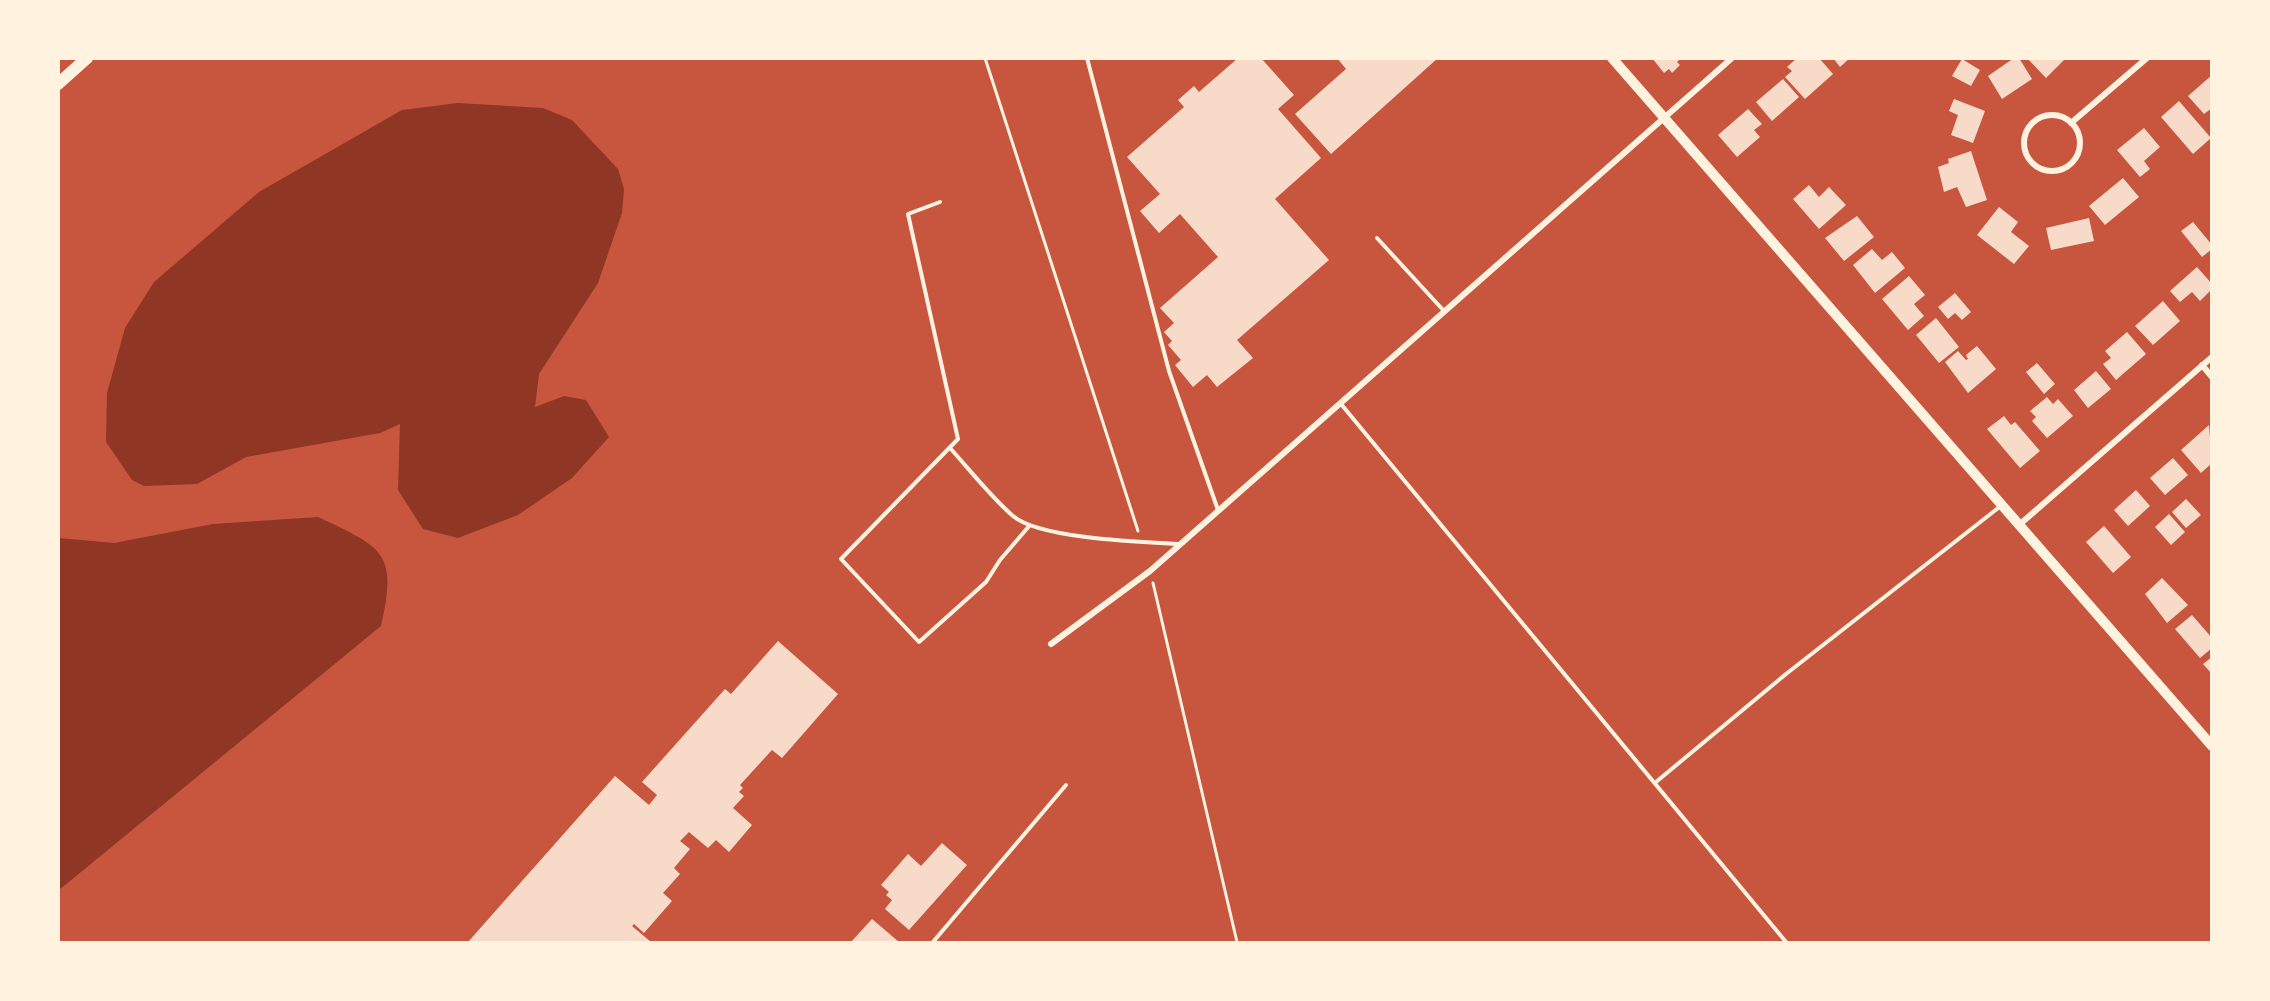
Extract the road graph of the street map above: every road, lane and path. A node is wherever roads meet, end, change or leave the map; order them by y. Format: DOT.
graph roads {
  1 [pos="87,58"];
  2 [pos="985,58"];
  3 [pos="1086,58"];
  4 [pos="1612,58"];
  5 [pos="1732,58"];
  6 [pos="2147,58"];
  7 [pos="58,84"];
  8 [pos="1665,118"];
  9 [pos="2071,123"];
  10 [pos="940,202"];
  11 [pos="1377,238"];
  12 [pos="1444,311"];
  13 [pos="2211,357"];
  14 [pos="2202,365"];
  15 [pos="2211,376"];
  16 [pos="1340,403"];
  17 [pos="950,448"];
  18 [pos="2002,505"];
  19 [pos="1218,511"];
  20 [pos="1030,525"];
  21 [pos="2019,525"];
  22 [pos="1141,542"];
  23 [pos="1181,544"];
  24 [pos="1150,571"];
  25 [pos="1051,644"];
  26 [pos="2211,746"];
  27 [pos="1656,782"];
  28 [pos="1066,785"];
  29 [pos="933,942"];
  30 [pos="1237,942"];
  31 [pos="1786,942"];
  1 -- 7 [label="main road"];
  2 -- 22 [label="path"];
  3 -- 19 [label="lane"];
  4 -- 8 [label="street"];
  5 -- 8 [label="street"];
  6 -- 9 [label="street"];
  8 -- 12 [label="street"];
  8 -- 18 [label="street"];
  9 -- 9 [label="street"];
  10 -- 17 [label="lane"];
  11 -- 12 [label="lane"];
  12 -- 16 [label="street"];
  13 -- 14 [label="street"];
  14 -- 15 [label="street"];
  14 -- 21 [label="street"];
  16 -- 19 [label="street"];
  16 -- 27 [label="lane"];
  17 -- 20 [label="lane"];
  17 -- 20 [label="lane"];
  18 -- 21 [label="street"];
  18 -- 27 [label="lane"];
  19 -- 23 [label="street"];
  20 -- 22 [label="lane"];
  21 -- 26 [label="street"];
  22 -- 23 [label="lane"];
  23 -- 24 [label="street"];
  24 -- 25 [label="street"];
  24 -- 30 [label="path"];
  27 -- 31 [label="lane"];
  28 -- 29 [label="lane"];
}
